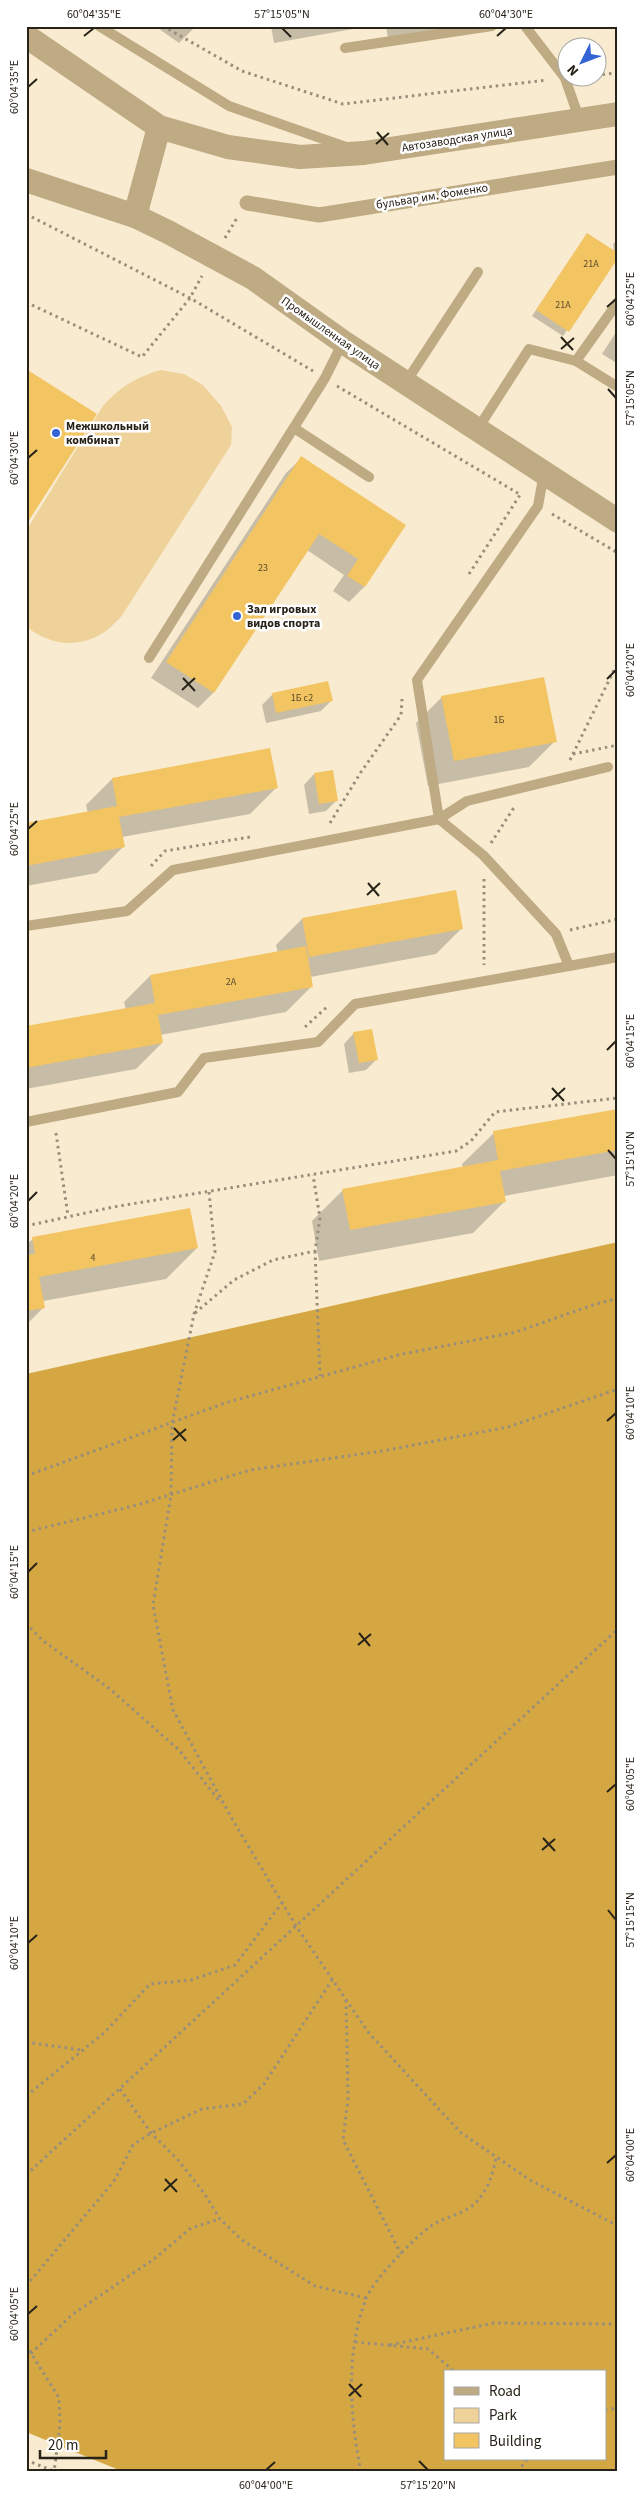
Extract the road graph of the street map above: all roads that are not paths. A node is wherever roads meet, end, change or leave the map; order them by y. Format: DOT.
graph roads {
  1 [pos="99,26"];
  2 [pos="492,26"];
  3 [pos="525,26"];
  4 [pos="26,36"];
  5 [pos="345,48"];
  6 [pos="618,114"];
  7 [pos="580,121"];
  8 [pos="159,127"];
  9 [pos="364,153"];
  10 [pos="618,167"];
  11 [pos="26,180"];
  12 [pos="247,203"];
  13 [pos="135,216"];
  14 [pos="478,272"];
  15 [pos="618,302"];
  16 [pos="343,342"];
  17 [pos="576,362"];
  18 [pos="405,383"];
  19 [pos="618,388"];
  20 [pos="294,428"];
  21 [pos="477,430"];
  22 [pos="544,472"];
  23 [pos="369,477"];
  24 [pos="615,514"];
  25 [pos="150,658"];
  26 [pos="608,767"];
  27 [pos="439,819"];
  28 [pos="26,926"];
  29 [pos="618,958"];
  30 [pos="569,966"];
  31 [pos="26,1122"];
  1 -- 9 [label="lane"];
  2 -- 5 [label="lane"];
  3 -- 7 [label="lane"];
  4 -- 8 [label="street, Автозаводская улица"];
  6 -- 7 [label="street, Автозаводская улица"];
  7 -- 9 [label="street, Автозаводская улица"];
  8 -- 9 [label="street, Автозаводская улица"];
  8 -- 13 [label="street"];
  10 -- 12 [label="street, бульвар им. Фоменко"];
  11 -- 13 [label="street, Промышленная улица"];
  13 -- 16 [label="street, Промышленная улица"];
  14 -- 18 [label="lane"];
  15 -- 17 [label="lane"];
  16 -- 18 [label="street, Промышленная улица"];
  16 -- 20 [label="lane"];
  17 -- 19 [label="lane"];
  17 -- 21 [label="lane"];
  18 -- 21 [label="street, Промышленная улица"];
  20 -- 23 [label="lane"];
  20 -- 25 [label="lane"];
  21 -- 22 [label="street, Промышленная улица"];
  22 -- 24 [label="street, Промышленная улица"];
  22 -- 27 [label="lane"];
  26 -- 27 [label="lane"];
  27 -- 28 [label="lane"];
  27 -- 30 [label="lane"];
  29 -- 30 [label="lane"];
  30 -- 31 [label="lane"];
}
